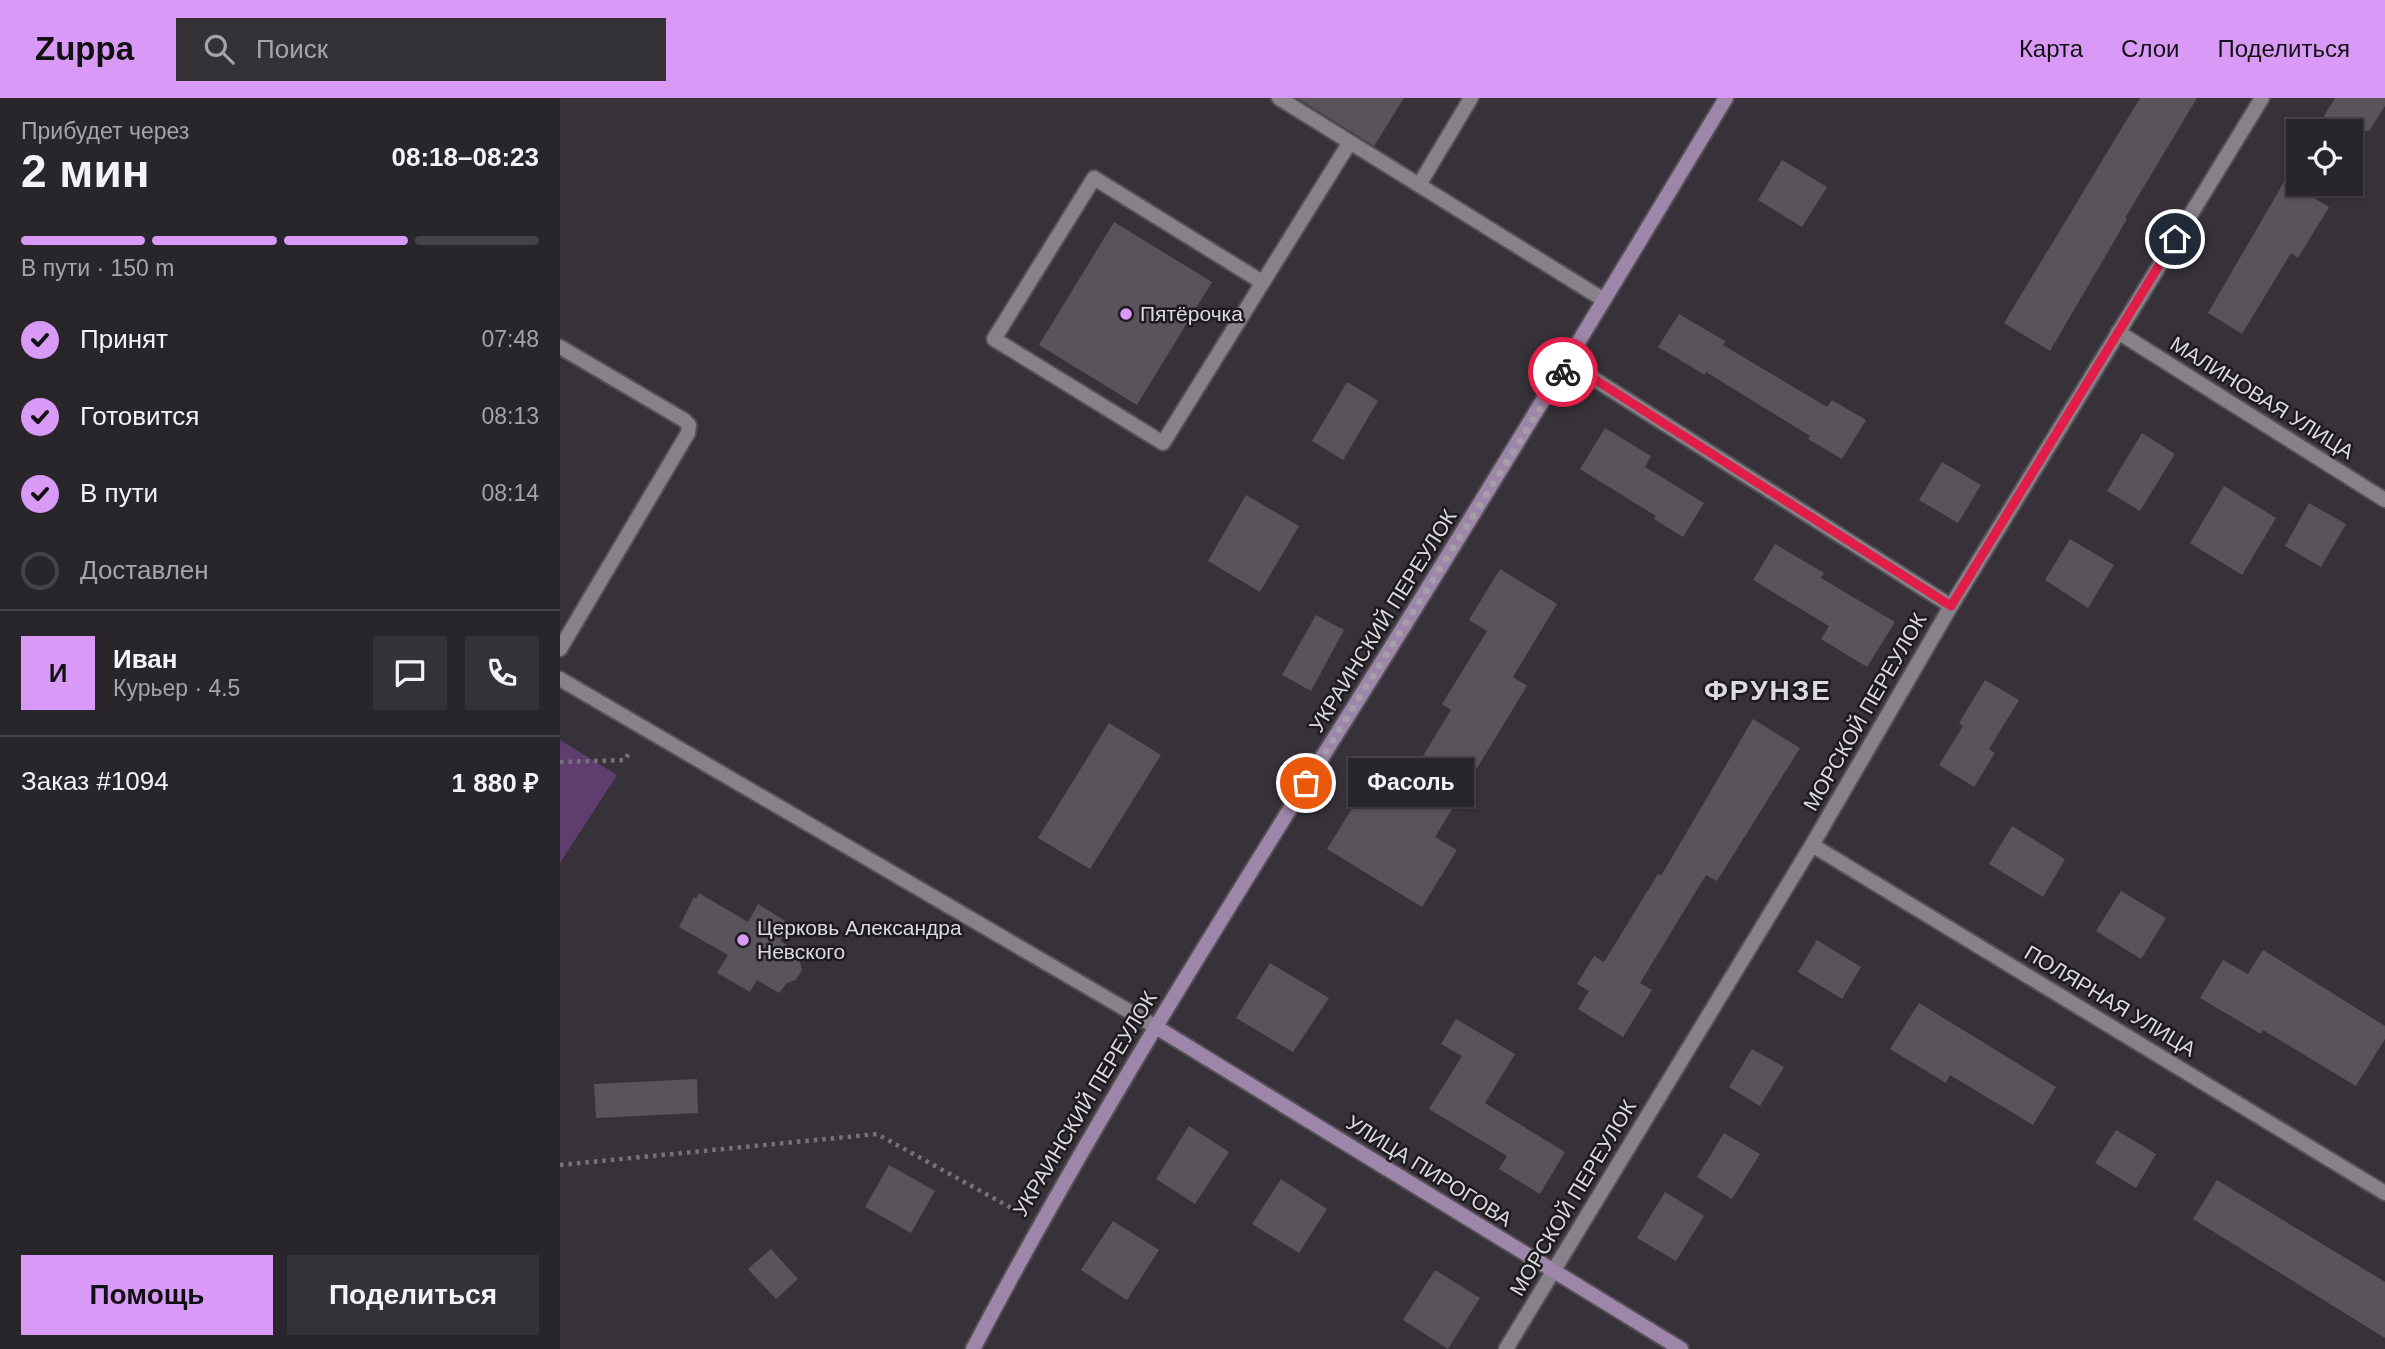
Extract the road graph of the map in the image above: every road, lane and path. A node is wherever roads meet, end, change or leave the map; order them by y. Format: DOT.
graph roads {
  1 [pos="1279,98"];
  2 [pos="1471,98"];
  3 [pos="1726,98"];
  4 [pos="2262,98"];
  5 [pos="1350,142"];
  6 [pos="1419,185"];
  7 [pos="1262,282"];
  8 [pos="1604,300"];
  9 [pos="2118,332"];
  10 [pos="560,347"];
  11 [pos="1569,363"];
  12 [pos="2385,500"];
  13 [pos="1951,606"];
  14 [pos="560,649"];
  15 [pos="560,678"];
  16 [pos="646,728"];
  17 [pos="560,762"];
  18 [pos="1812,845"];
  19 [pos="1156,1027"];
  20 [pos="560,1165"];
  21 [pos="2385,1193"];
  22 [pos="1039,1223"];
  23 [pos="1554,1272"];
  24 [pos="973,1349"];
  25 [pos="1506,1349"];
  26 [pos="1681,1349"];
  1 -- 5 [label="street"];
  2 -- 6 [label="street"];
  3 -- 8 [label="main road, УКРАИНСКИЙ ПЕРЕУЛОК"];
  4 -- 9 [label="street, МОРСКОЙ ПЕРЕУЛОК"];
  5 -- 6 [label="street"];
  5 -- 7 [label="street"];
  6 -- 8 [label="street"];
  7 -- 7 [label="street"];
  8 -- 11 [label="main road, УКРАИНСКИЙ ПЕРЕУЛОК"];
  9 -- 12 [label="street, МАЛИНОВАЯ УЛИЦА"];
  9 -- 13 [label="street, МОРСКОЙ ПЕРЕУЛОК"];
  10 -- 14 [label="street"];
  11 -- 13 [label="street"];
  11 -- 19 [label="main road, УКРАИНСКИЙ ПЕРЕУЛОК"];
  13 -- 18 [label="street, МОРСКОЙ ПЕРЕУЛОК"];
  15 -- 16 [label="street"];
  16 -- 17 [label="path"];
  16 -- 19 [label="street"];
  18 -- 21 [label="street, ПОЛЯРНАЯ УЛИЦА"];
  18 -- 23 [label="street, МОРСКОЙ ПЕРЕУЛОК"];
  19 -- 22 [label="main road, УКРАИНСКИЙ ПЕРЕУЛОК"];
  19 -- 23 [label="main road, УЛИЦА ПИРОГОВА"];
  20 -- 22 [label="path"];
  22 -- 24 [label="main road, УКРАИНСКИЙ ПЕРЕУЛОК"];
  23 -- 25 [label="street, МОРСКОЙ ПЕРЕУЛОК"];
  23 -- 26 [label="main road, УЛИЦА ПИРОГОВА"];
}
